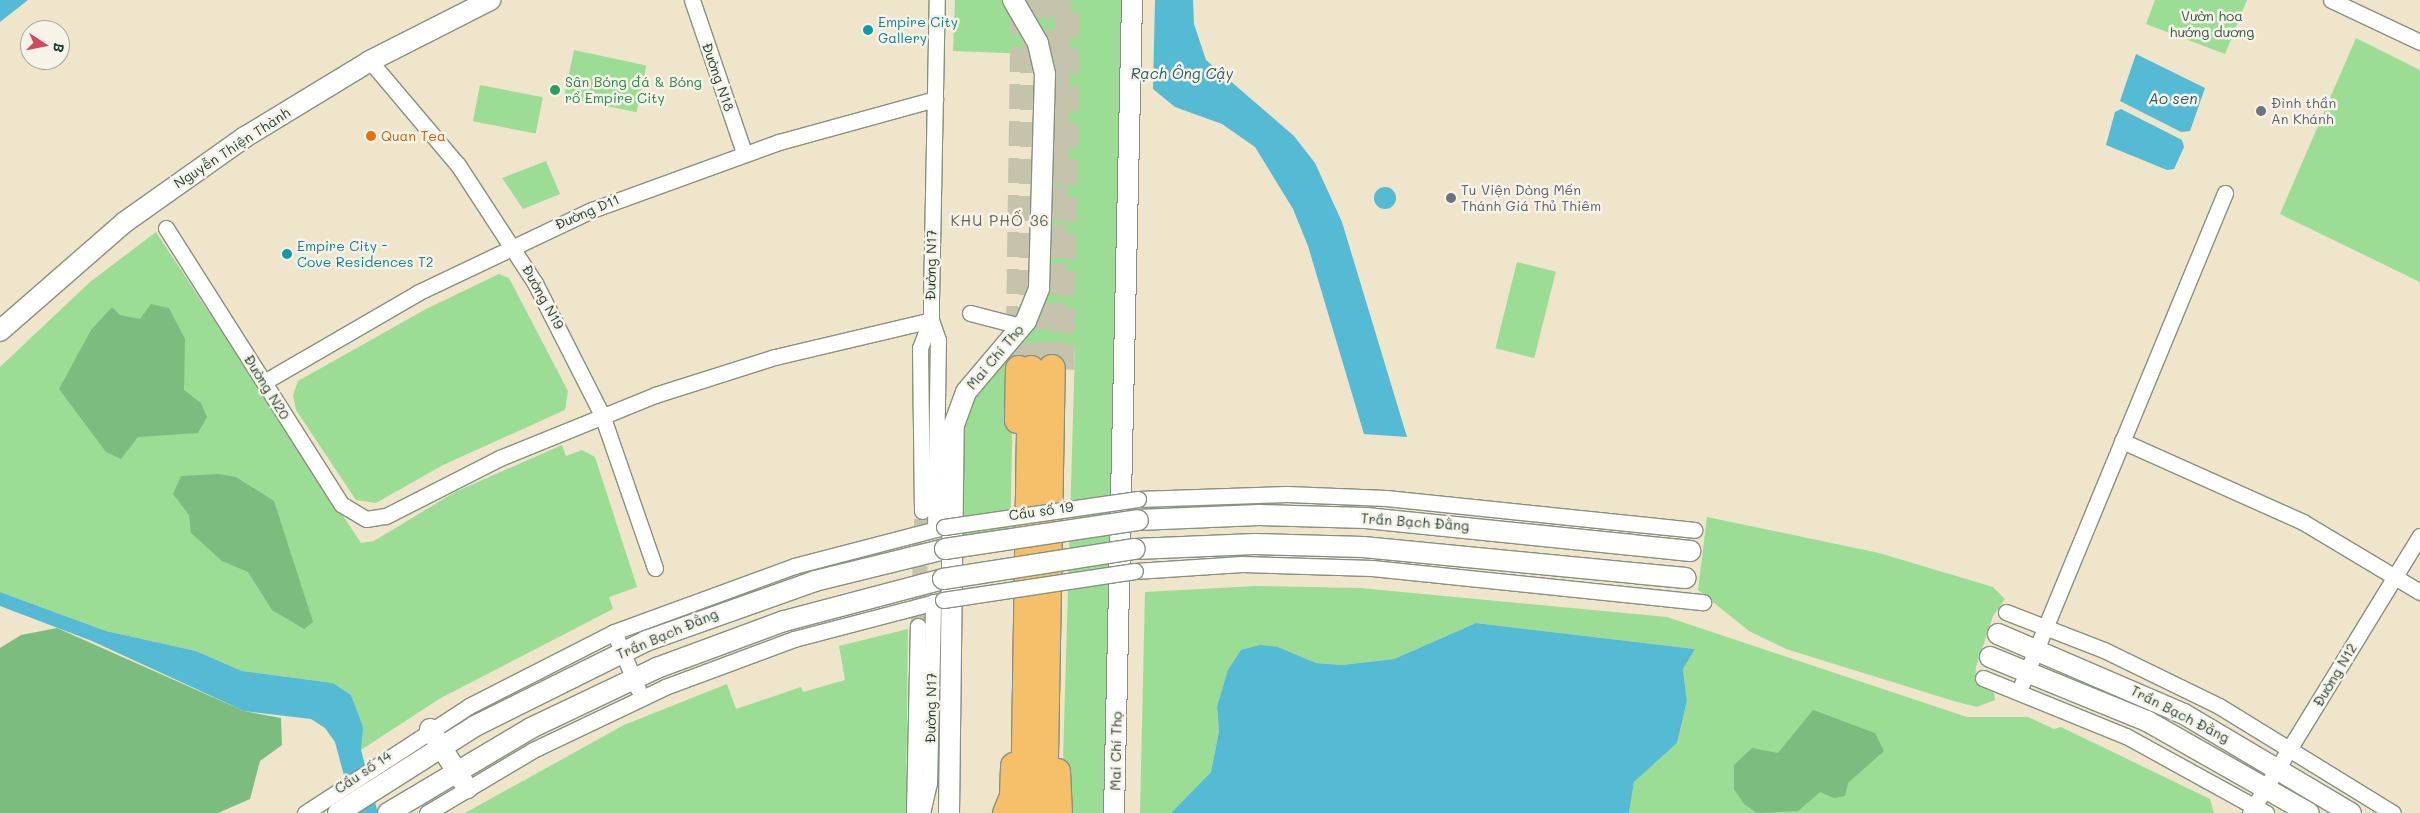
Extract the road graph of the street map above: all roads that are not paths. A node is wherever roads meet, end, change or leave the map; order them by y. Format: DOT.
graph roads {
  1 [pos="490,0"];
  2 [pos="692,0"];
  3 [pos="936,0"];
  4 [pos="1013,0"];
  5 [pos="1132,0"];
  6 [pos="2331,0"];
  7 [pos="2420,42"];
  8 [pos="370,60"];
  9 [pos="935,99"];
  10 [pos="744,153"];
  11 [pos="2225,193"];
  12 [pos="166,228"];
  13 [pos="513,245"];
  14 [pos="970,313"];
  15 [pos="930,320"];
  16 [pos="1020,326"];
  17 [pos="0,331"];
  18 [pos="1041,369"];
  19 [pos="264,382"];
  20 [pos="602,415"];
  21 [pos="2122,441"];
  22 [pos="1163,498"];
  23 [pos="1441,502"];
  24 [pos="922,511"];
  25 [pos="1162,518"];
  26 [pos="1138,520"];
  27 [pos="1439,523"];
  28 [pos="939,528"];
  29 [pos="1694,530"];
  30 [pos="2420,536"];
  31 [pos="1162,547"];
  32 [pos="945,548"];
  33 [pos="1690,551"];
  34 [pos="1436,552"];
  35 [pos="655,568"];
  36 [pos="1161,569"];
  37 [pos="1434,572"];
  38 [pos="2395,576"];
  39 [pos="1686,578"];
  40 [pos="2420,592"];
  41 [pos="938,601"];
  42 [pos="1703,602"];
  43 [pos="2006,612"];
  44 [pos="2046,625"];
  45 [pos="918,626"];
  46 [pos="614,632"];
  47 [pos="1998,634"];
  48 [pos="2037,647"];
  49 [pos="622,652"];
  50 [pos="1990,658"];
  51 [pos="2027,670"];
  52 [pos="634,678"];
  53 [pos="1983,678"];
  54 [pos="2019,691"];
  55 [pos="642,697"];
  56 [pos="430,729"];
  57 [pos="441,746"];
  58 [pos="2291,746"];
  59 [pos="409,766"];
  60 [pos="2279,767"];
  61 [pos="456,771"];
  62 [pos="2266,786"];
  63 [pos="467,788"];
  64 [pos="431,810"];
  65 [pos="2257,811"];
  66 [pos="304,813"];
  67 [pos="338,813"];
  68 [pos="388,813"];
  69 [pos="914,813"];
  70 [pos="922,813"];
  71 [pos="949,813"];
  72 [pos="1005,813"];
  73 [pos="1024,813"];
  74 [pos="1044,813"];
  75 [pos="1059,813"];
  76 [pos="1114,813"];
  77 [pos="2309,813"];
  78 [pos="2352,813"];
  79 [pos="2393,813"];
  1 -- 8 [label="street, Nguyễn Thiện Thành"];
  2 -- 10 [label="street, Đường N18"];
  3 -- 9 [label="street, Đường N17"];
  4 -- 16 [label="street, Mai Chí Thọ"];
  5 -- 76 [label="street, Mai Chí Thọ"];
  6 -- 7 [label="street"];
  8 -- 13 [label="street, Đường N19"];
  8 -- 17 [label="street, Nguyễn Thiện Thành"];
  9 -- 10 [label="street, Đường D11"];
  9 -- 15 [label="street, Đường N17"];
  10 -- 13 [label="street, Đường D11"];
  11 -- 21 [label="street"];
  12 -- 19 [label="street, Đường N20"];
  13 -- 19 [label="street, Đường D11"];
  13 -- 20 [label="street, Đường N19"];
  14 -- 16 [label="street"];
  15 -- 20 [label="street"];
  15 -- 24 [label="street"];
  15 -- 28 [label="street, Đường N17"];
  16 -- 71 [label="street, Mai Chí Thọ"];
  18 -- 72 [label="main road, Mai Chí Thọ"];
  18 -- 73 [label="highway"];
  18 -- 74 [label="highway"];
  18 -- 75 [label="main road"];
  19 -- 20 [label="street, Đường N20"];
  20 -- 35 [label="street, Đường N19"];
  21 -- 38 [label="street"];
  21 -- 44 [label="street"];
  22 -- 23 [label="street, Cầu số 19"];
  22 -- 25 [label="street"];
  22 -- 28 [label="street, Cầu số 19, bridge"];
  23 -- 27 [label="street"];
  23 -- 29 [label="street, Cầu số 19"];
  25 -- 26 [label="street, Trần Bạch Đằng"];
  25 -- 27 [label="street, Trần Bạch Đằng"];
  26 -- 32 [label="street, Cầu số 19, bridge"];
  27 -- 33 [label="street, Trần Bạch Đằng"];
  28 -- 46 [label="street, Cầu số 19"];
  30 -- 38 [label="street, Đường N12"];
  31 -- 34 [label="street, Trần Bạch Đằng"];
  31 -- 36 [label="street"];
  31 -- 52 [label="street, Trần Bạch Đằng, bridge"];
  32 -- 49 [label="street, Trần Bạch Đằng"];
  34 -- 37 [label="street"];
  34 -- 39 [label="street, Trần Bạch Đằng"];
  36 -- 37 [label="street"];
  36 -- 41 [label="street, bridge"];
  37 -- 42 [label="street"];
  38 -- 40 [label="street"];
  38 -- 58 [label="street, Đường N12"];
  41 -- 55 [label="street"];
  41 -- 70 [label="street, Đường N17"];
  43 -- 44 [label="street"];
  44 -- 48 [label="street"];
  44 -- 58 [label="street"];
  45 -- 69 [label="street"];
  46 -- 49 [label="street"];
  46 -- 56 [label="street, Cầu số 14"];
  47 -- 48 [label="street, Trần Bạch Đằng"];
  48 -- 51 [label="street"];
  48 -- 60 [label="street, Trần Bạch Đằng"];
  49 -- 52 [label="street"];
  49 -- 57 [label="street, Trần Bạch Đằng"];
  50 -- 51 [label="street, Trần Bạch Đằng"];
  51 -- 54 [label="street"];
  51 -- 62 [label="street, Trần Bạch Đằng"];
  52 -- 55 [label="street"];
  52 -- 61 [label="street, Trần Bạch Đằng"];
  53 -- 54 [label="street"];
  54 -- 65 [label="street"];
  55 -- 63 [label="street"];
  56 -- 57 [label="street"];
  56 -- 66 [label="street, Cầu số 14"];
  57 -- 59 [label="street, Trần Bạch Đằng"];
  57 -- 61 [label="street"];
  58 -- 60 [label="street, Đường N12"];
  58 -- 79 [label="street"];
  59 -- 67 [label="street, Cầu số 14"];
  60 -- 62 [label="street, Đường N12"];
  60 -- 78 [label="street, Trần Bạch Đằng"];
  61 -- 63 [label="street"];
  61 -- 68 [label="street, Trần Bạch Đằng"];
  62 -- 65 [label="street, Đường N12"];
  62 -- 77 [label="street, Trần Bạch Đằng"];
  63 -- 64 [label="street"];
}
